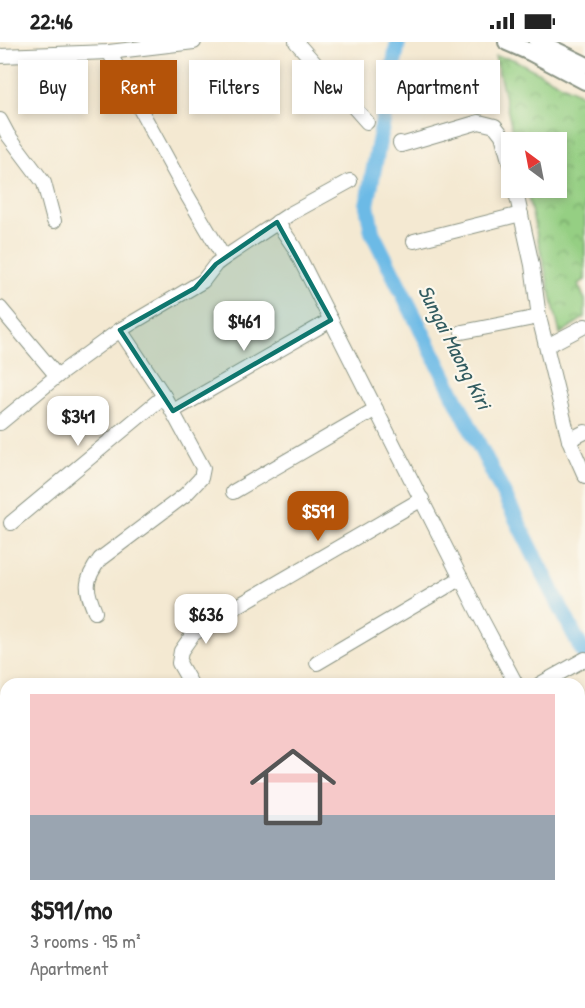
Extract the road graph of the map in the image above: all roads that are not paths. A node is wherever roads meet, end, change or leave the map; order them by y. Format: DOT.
graph roads {
  1 [pos="194,42"];
  2 [pos="296,42"];
  3 [pos="507,42"];
  4 [pos="538,42"];
  5 [pos="109,52"];
  6 [pos="0,56"];
  7 [pos="585,65"];
  8 [pos="585,81"];
  9 [pos="0,120"];
  10 [pos="368,122"];
  11 [pos="501,134"];
  12 [pos="400,143"];
  13 [pos="350,181"];
  14 [pos="517,198"];
  15 [pos="521,214"];
  16 [pos="54,221"];
  17 [pos="277,222"];
  18 [pos="414,241"];
  19 [pos="224,258"];
  20 [pos="1,313"];
  21 [pos="539,318"];
  22 [pos="331,320"];
  23 [pos="585,326"];
  24 [pos="120,330"];
  25 [pos="462,332"];
  26 [pos="547,346"];
  27 [pos="57,376"];
  28 [pos="164,396"];
  29 [pos="376,409"];
  30 [pos="173,411"];
  31 [pos="0,423"];
  32 [pos="585,432"];
  33 [pos="569,440"];
  34 [pos="585,476"];
  35 [pos="233,492"];
  36 [pos="422,500"];
  37 [pos="11,523"];
  38 [pos="461,578"];
  39 [pos="95,612"];
  40 [pos="581,661"];
  41 [pos="317,663"];
  42 [pos="188,678"];
  43 [pos="513,678"];
  44 [pos="551,678"];
  1 -- 5 [label="street"];
  2 -- 10 [label="street"];
  3 -- 8 [label="main road"];
  4 -- 7 [label="main road"];
  5 -- 6 [label="street"];
  5 -- 19 [label="street"];
  9 -- 16 [label="street"];
  11 -- 12 [label="street"];
  13 -- 17 [label="street"];
  14 -- 15 [label="street"];
  15 -- 18 [label="street"];
  15 -- 21 [label="street"];
  17 -- 19 [label="street"];
  17 -- 22 [label="street"];
  19 -- 24 [label="street"];
  20 -- 27 [label="street"];
  21 -- 25 [label="street"];
  21 -- 26 [label="street"];
  22 -- 29 [label="street"];
  22 -- 30 [label="street"];
  23 -- 26 [label="street"];
  24 -- 27 [label="street"];
  24 -- 28 [label="street"];
  26 -- 33 [label="street"];
  27 -- 31 [label="street"];
  28 -- 30 [label="street"];
  28 -- 37 [label="street"];
  29 -- 35 [label="street"];
  29 -- 36 [label="street"];
  30 -- 39 [label="street"];
  32 -- 33 [label="street"];
  33 -- 34 [label="street"];
  36 -- 38 [label="street"];
  36 -- 42 [label="street"];
  38 -- 41 [label="street"];
  38 -- 43 [label="street"];
  40 -- 44 [label="street"];
}
